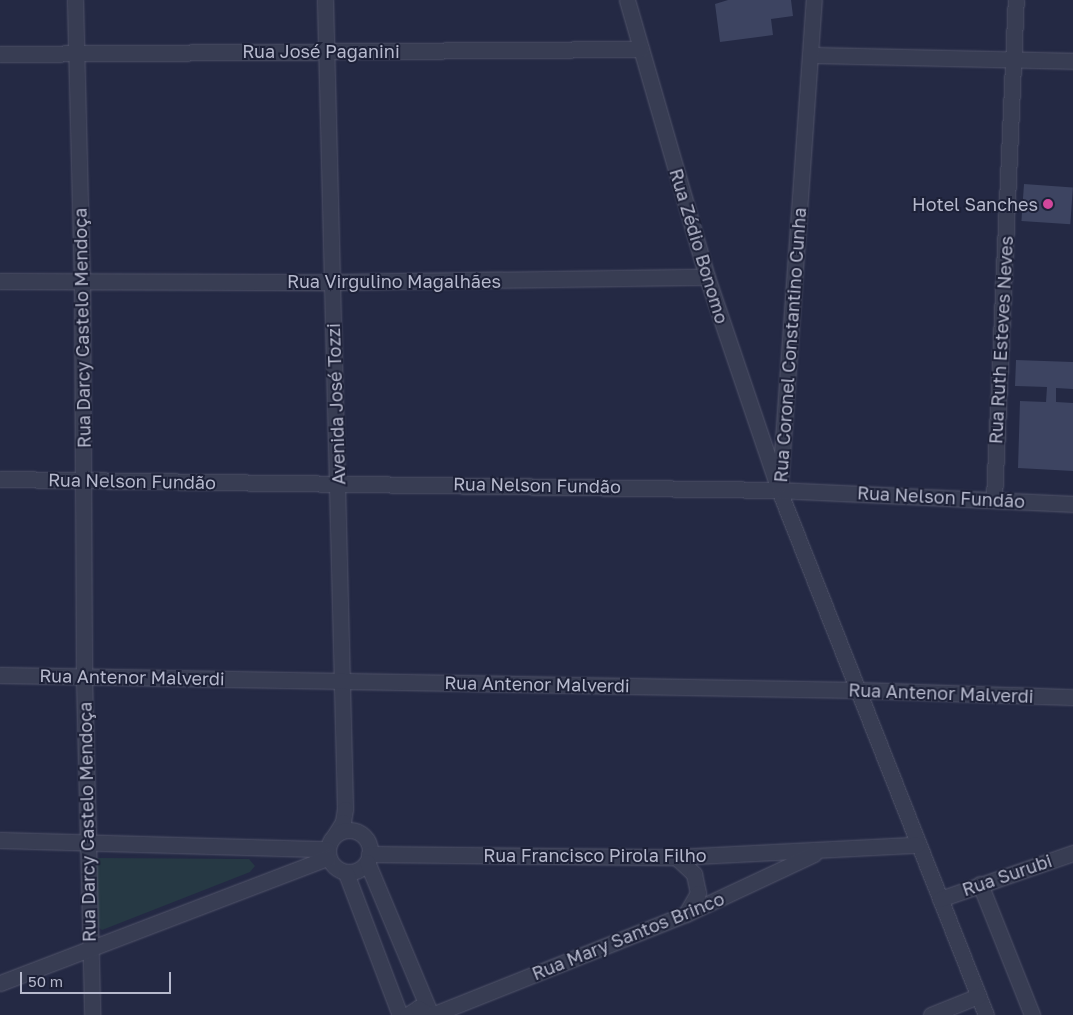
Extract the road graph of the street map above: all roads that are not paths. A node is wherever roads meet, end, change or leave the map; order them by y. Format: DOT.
graph roads {
  1 [pos="74,0"];
  2 [pos="325,0"];
  3 [pos="627,0"];
  4 [pos="814,0"];
  5 [pos="1016,0"];
  6 [pos="641,49"];
  7 [pos="327,52"];
  8 [pos="77,53"];
  9 [pos="0,54"];
  10 [pos="811,55"];
  11 [pos="1014,60"];
  12 [pos="1073,61"];
  13 [pos="707,277"];
  14 [pos="82,280"];
  15 [pos="0,281"];
  16 [pos="333,282"];
  17 [pos="0,479"];
  18 [pos="84,481"];
  19 [pos="338,482"];
  20 [pos="779,490"];
  21 [pos="994,499"];
  22 [pos="1073,504"];
  23 [pos="0,675"];
  24 [pos="84,677"];
  25 [pos="342,680"];
  26 [pos="858,690"];
  27 [pos="1073,697"];
  28 [pos="346,809"];
  29 [pos="359,833"];
  30 [pos="335,835"];
  31 [pos="0,840"];
  32 [pos="89,843"];
  33 [pos="918,845"];
  34 [pos="820,851"];
  35 [pos="1073,853"];
  36 [pos="328,854"];
  37 [pos="676,857"];
  38 [pos="368,858"];
  39 [pos="346,873"];
  40 [pos="980,884"];
  41 [pos="940,899"];
  42 [pos="686,914"];
  43 [pos="90,948"];
  44 [pos="0,983"];
  45 [pos="978,996"];
  46 [pos="92,1015"];
  47 [pos="400,1015"];
  48 [pos="407,1015"];
  49 [pos="431,1015"];
  50 [pos="931,1015"];
  51 [pos="986,1015"];
  52 [pos="1032,1015"];
  1 -- 8 [label="street, Rua Darcy Castelo Mendoça"];
  2 -- 7 [label="street, Avenida José Tozzi"];
  3 -- 6 [label="street, Rua Zédio Bonomo"];
  4 -- 10 [label="street, Rua Coronel Constantino Cunha"];
  5 -- 11 [label="street, Rua Ruth Esteves Neves"];
  6 -- 7 [label="street, Rua José Paganini"];
  6 -- 13 [label="street, Rua Zédio Bonomo"];
  7 -- 8 [label="street, Rua José Paganini"];
  7 -- 16 [label="street, Avenida José Tozzi"];
  8 -- 9 [label="street, Rua José Paganini"];
  8 -- 14 [label="street, Rua Darcy Castelo Mendoça"];
  10 -- 11 [label="street"];
  10 -- 20 [label="street, Rua Coronel Constantino Cunha"];
  11 -- 12 [label="street"];
  11 -- 21 [label="street, Rua Ruth Esteves Neves"];
  13 -- 16 [label="street, Rua Virgulino Magalhães"];
  13 -- 20 [label="street, Rua Zédio Bonomo"];
  14 -- 15 [label="street, Rua Virgulino Magalhães"];
  14 -- 16 [label="street, Rua Virgulino Magalhães"];
  14 -- 18 [label="street, Rua Darcy Castelo Mendoça"];
  16 -- 19 [label="street, Avenida José Tozzi"];
  17 -- 18 [label="street, Rua Nelson Fundão"];
  18 -- 19 [label="street, Rua Nelson Fundão"];
  18 -- 24 [label="street, Rua Darcy Castelo Mendoça"];
  19 -- 20 [label="street, Rua Nelson Fundão"];
  19 -- 25 [label="street, Avenida José Tozzi"];
  20 -- 21 [label="street, Rua Nelson Fundão"];
  20 -- 26 [label="street, Rua Coronel Constantino Cunha"];
  21 -- 22 [label="street, Rua Nelson Fundão"];
  23 -- 24 [label="street, Rua Antenor Malverdi"];
  24 -- 25 [label="street, Rua Antenor Malverdi"];
  24 -- 32 [label="street, Rua Darcy Castelo Mendoça"];
  25 -- 26 [label="street, Rua Antenor Malverdi"];
  25 -- 28 [label="street, Avenida José Tozzi"];
  26 -- 27 [label="street, Rua Antenor Malverdi"];
  26 -- 33 [label="street, Rua Coronel Constantino Cunha"];
  28 -- 29 [label="street, Avenida José Tozzi"];
  28 -- 30 [label="street, Avenida José Tozzi"];
  29 -- 30 [label="street"];
  29 -- 38 [label="street, Avenida José Tozzi"];
  30 -- 36 [label="street, Avenida José Tozzi"];
  31 -- 32 [label="street"];
  32 -- 36 [label="street"];
  32 -- 43 [label="street, Rua Darcy Castelo Mendoça"];
  33 -- 34 [label="street"];
  33 -- 41 [label="street, Rua Coronel Constantino Cunha"];
  34 -- 37 [label="street, Rua Francisco Pirola Filho"];
  34 -- 42 [label="street, Rua Mary Santos Brinco"];
  35 -- 40 [label="street, Rua Surubi"];
  36 -- 39 [label="street"];
  36 -- 43 [label="street"];
  37 -- 38 [label="street, Rua Francisco Pirola Filho"];
  37 -- 42 [label="street"];
  38 -- 39 [label="street"];
  38 -- 49 [label="street, Avenida José Tozzi"];
  39 -- 47 [label="street"];
  40 -- 41 [label="street, Rua Surubi"];
  40 -- 52 [label="street"];
  41 -- 45 [label="street, Rua Coronel Constantino Cunha"];
  42 -- 49 [label="street, Rua Mary Santos Brinco"];
  43 -- 44 [label="street"];
  43 -- 46 [label="street, Rua Darcy Castelo Mendoça"];
  45 -- 50 [label="street"];
  45 -- 51 [label="street, Rua Coronel Constantino Cunha"];
  48 -- 49 [label="street, Rua Mary Santos Brinco"];
}
